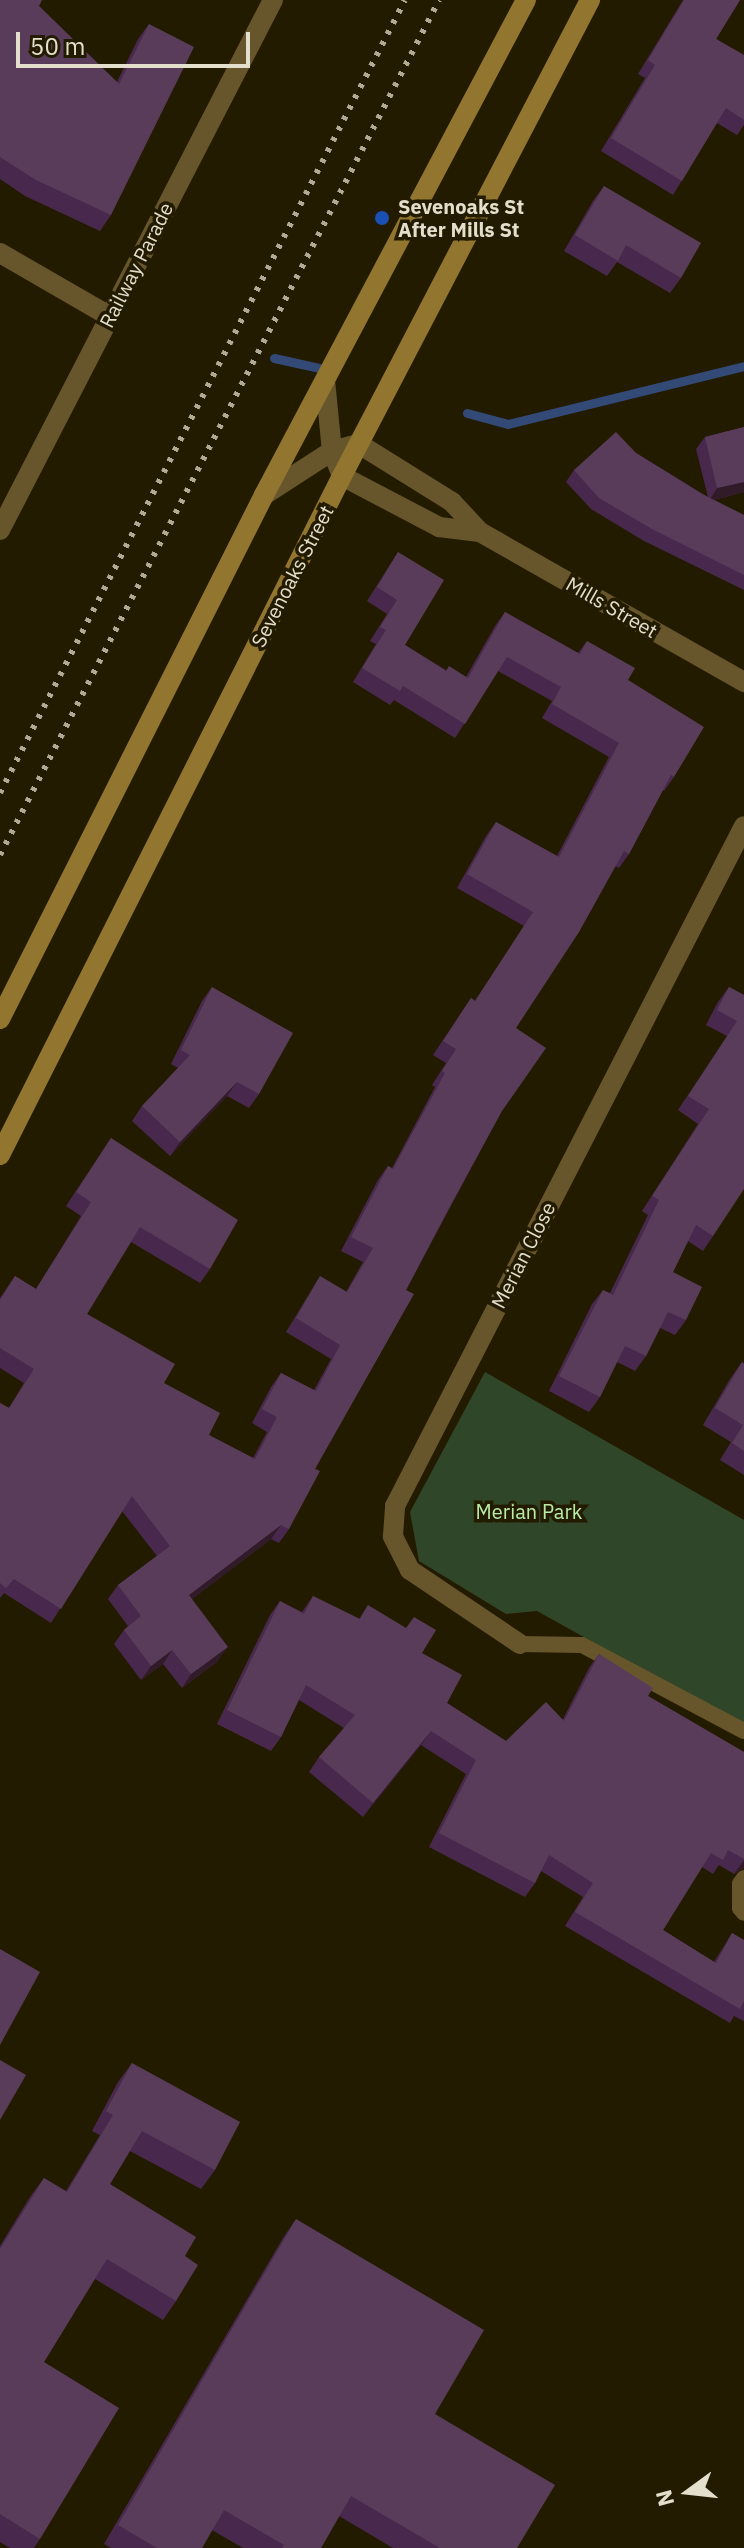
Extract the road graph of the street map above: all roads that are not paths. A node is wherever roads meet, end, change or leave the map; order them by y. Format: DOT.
graph roads {
  1 [pos="273,0"];
  2 [pos="526,0"];
  3 [pos="590,0"];
  4 [pos="0,253"];
  5 [pos="109,316"];
  6 [pos="325,380"];
  7 [pos="359,444"];
  8 [pos="332,451"];
  9 [pos="342,476"];
  10 [pos="264,495"];
  11 [pos="0,530"];
  12 [pos="480,532"];
  13 [pos="744,682"];
  14 [pos="744,826"];
  15 [pos="0,1019"];
  16 [pos="0,1155"];
  17 [pos="520,1644"];
  18 [pos="744,1731"];
  19 [pos="744,1878"];
  20 [pos="744,1913"];
  1 -- 5 [label="street, Railway Parade"];
  2 -- 6 [label="main road"];
  3 -- 7 [label="main road, Sevenoaks Street"];
  4 -- 5 [label="street"];
  5 -- 11 [label="street, Railway Parade"];
  6 -- 8 [label="street"];
  6 -- 10 [label="main road"];
  7 -- 8 [label="street"];
  7 -- 9 [label="main road, Sevenoaks Street"];
  7 -- 12 [label="street, Mills Street"];
  8 -- 9 [label="street"];
  8 -- 10 [label="street"];
  9 -- 12 [label="street, Mills Street"];
  9 -- 16 [label="main road, Sevenoaks Street"];
  10 -- 15 [label="main road"];
  12 -- 13 [label="street, Mills Street"];
  14 -- 17 [label="street, Merian Close"];
  17 -- 18 [label="lane"];
  19 -- 20 [label="lane"];
}
